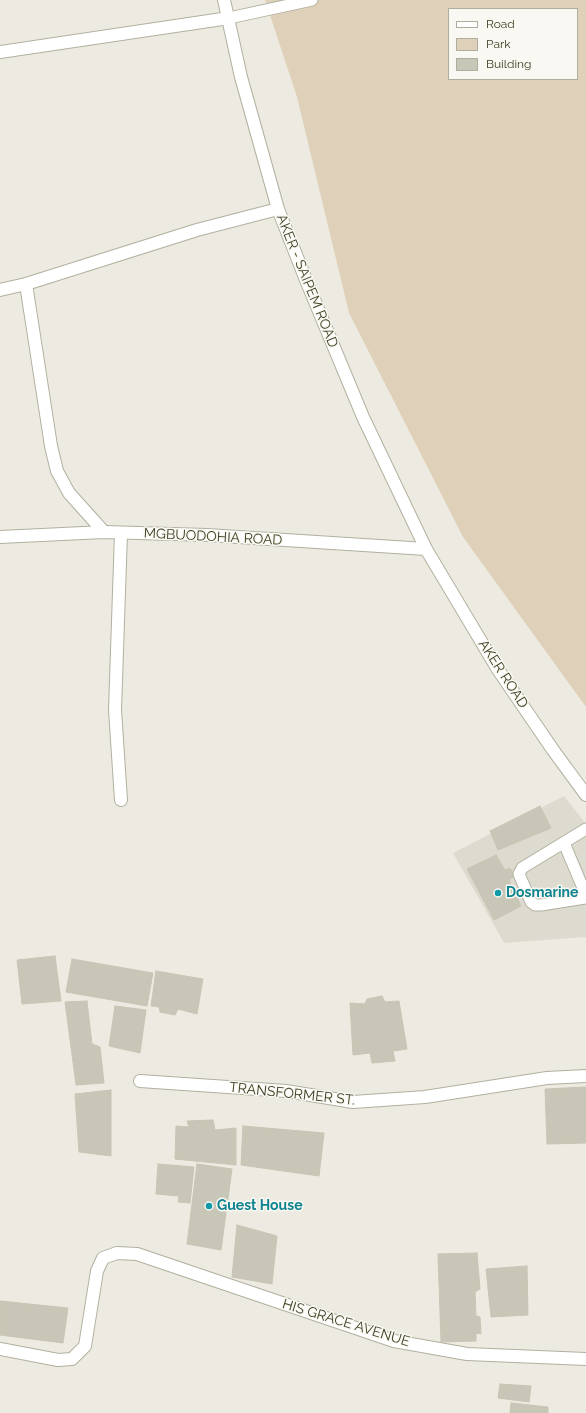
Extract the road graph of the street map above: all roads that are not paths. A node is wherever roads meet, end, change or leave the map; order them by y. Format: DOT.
graph roads {
  1 [pos="224,0"];
  2 [pos="312,0"];
  3 [pos="228,18"];
  4 [pos="0,52"];
  5 [pos="278,208"];
  6 [pos="26,284"];
  7 [pos="0,290"];
  8 [pos="104,532"];
  9 [pos="121,533"];
  10 [pos="0,537"];
  11 [pos="426,549"];
  12 [pos="586,795"];
  13 [pos="122,800"];
  14 [pos="586,829"];
  15 [pos="564,843"];
  16 [pos="586,896"];
  17 [pos="586,1076"];
  18 [pos="140,1081"];
  19 [pos="0,1349"];
  20 [pos="586,1359"];
  1 -- 3 [label="street, AKER - SAIPEM ROAD"];
  2 -- 3 [label="lane"];
  3 -- 4 [label="street"];
  3 -- 5 [label="street, AKER - SAIPEM ROAD"];
  5 -- 6 [label="street"];
  5 -- 11 [label="street, AKER - SAIPEM ROAD"];
  6 -- 7 [label="street"];
  6 -- 8 [label="street"];
  8 -- 9 [label="street, MGBUODOHIA ROAD"];
  8 -- 10 [label="street, MGBUODOHIA ROAD"];
  9 -- 11 [label="street, MGBUODOHIA ROAD"];
  9 -- 13 [label="street"];
  11 -- 12 [label="street, AKER ROAD"];
  14 -- 15 [label="lane"];
  15 -- 16 [label="lane"];
  15 -- 16 [label="lane"];
  17 -- 18 [label="street, TRANSFORMER ST."];
  19 -- 20 [label="street, HIS GRACE AVENUE"];
}
